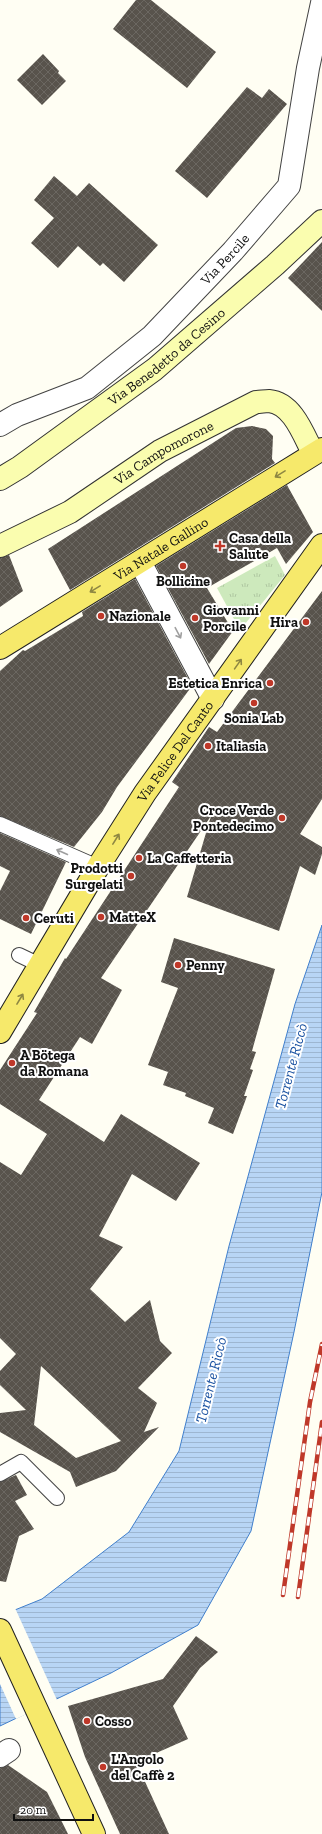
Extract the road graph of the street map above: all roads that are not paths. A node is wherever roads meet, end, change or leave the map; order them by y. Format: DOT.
graph roads {
  1 [pos="322,3"];
  2 [pos="322,221"];
  3 [pos="0,424"];
  4 [pos="319,457"];
  5 [pos="0,479"];
  6 [pos="322,545"];
  7 [pos="0,546"];
  8 [pos="140,562"];
  9 [pos="0,648"];
  10 [pos="213,699"];
  11 [pos="0,824"];
  12 [pos="98,867"];
  13 [pos="20,955"];
  14 [pos="40,965"];
  15 [pos="0,1032"];
  16 [pos="0,1474"];
  17 [pos="57,1498"];
  18 [pos="0,1630"];
  19 [pos="94,1834"];
  1 -- 3 [label="street, Via Percile"];
  2 -- 5 [label="street, Via Benedetto da Cesino"];
  4 -- 7 [label="street, Via Campomorone"];
  4 -- 8 [label="main road, Via Natale Gallino, one-way"];
  10 -- 6 [label="main road, Via Felice Del Canto, one-way"];
  8 -- 9 [label="main road, Via Natale Gallino, one-way"];
  8 -- 10 [label="street, one-way"];
  12 -- 10 [label="main road, Via Felice Del Canto, one-way"];
  12 -- 11 [label="lane, one-way"];
  12 -- 14 [label="main road, Via Felice Del Canto"];
  13 -- 14 [label="lane"];
  15 -- 14 [label="main road, Via Felice Del Canto, one-way"];
  16 -- 17 [label="lane"];
  18 -- 19 [label="main road"];
}
